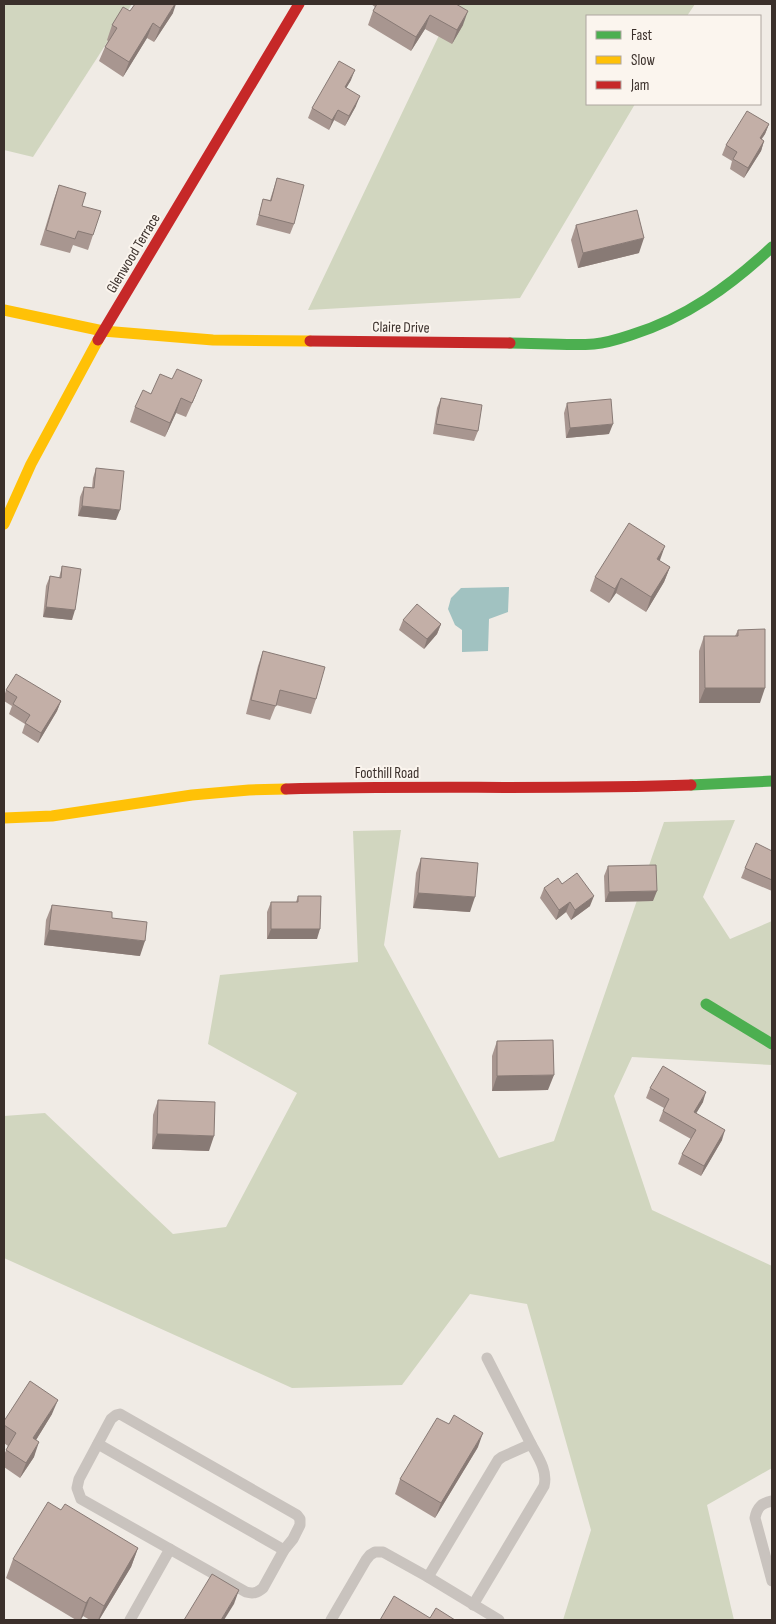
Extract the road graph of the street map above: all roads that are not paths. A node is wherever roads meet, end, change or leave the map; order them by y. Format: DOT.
graph roads {
  1 [pos="299,4"];
  2 [pos="772,247"];
  3 [pos="4,310"];
  4 [pos="103,331"];
  5 [pos="4,524"];
  6 [pos="772,781"];
  7 [pos="4,818"];
  8 [pos="706,1004"];
  9 [pos="772,1044"];
  10 [pos="487,1358"];
  11 [pos="98,1444"];
  12 [pos="531,1444"];
  13 [pos="772,1501"];
  14 [pos="170,1549"];
  15 [pos="284,1550"];
  16 [pos="428,1577"];
  17 [pos="772,1581"];
  18 [pos="473,1605"];
  19 [pos="130,1620"];
  20 [pos="331,1620"];
  21 [pos="499,1620"];
  1 -- 4 [label="street, Glenwood Terrace"];
  2 -- 4 [label="street, Claire Drive"];
  3 -- 4 [label="street, Claire Drive"];
  4 -- 5 [label="street, Glenwood Terrace"];
  6 -- 7 [label="street, Foothill Road"];
  8 -- 9 [label="street"];
  10 -- 12 [label="lane"];
  11 -- 14 [label="lane"];
  11 -- 15 [label="lane"];
  11 -- 15 [label="lane"];
  12 -- 16 [label="lane"];
  12 -- 18 [label="lane"];
  13 -- 17 [label="lane"];
  14 -- 15 [label="lane"];
  14 -- 19 [label="lane"];
  16 -- 18 [label="lane"];
  16 -- 20 [label="lane"];
  18 -- 21 [label="lane"];
}
